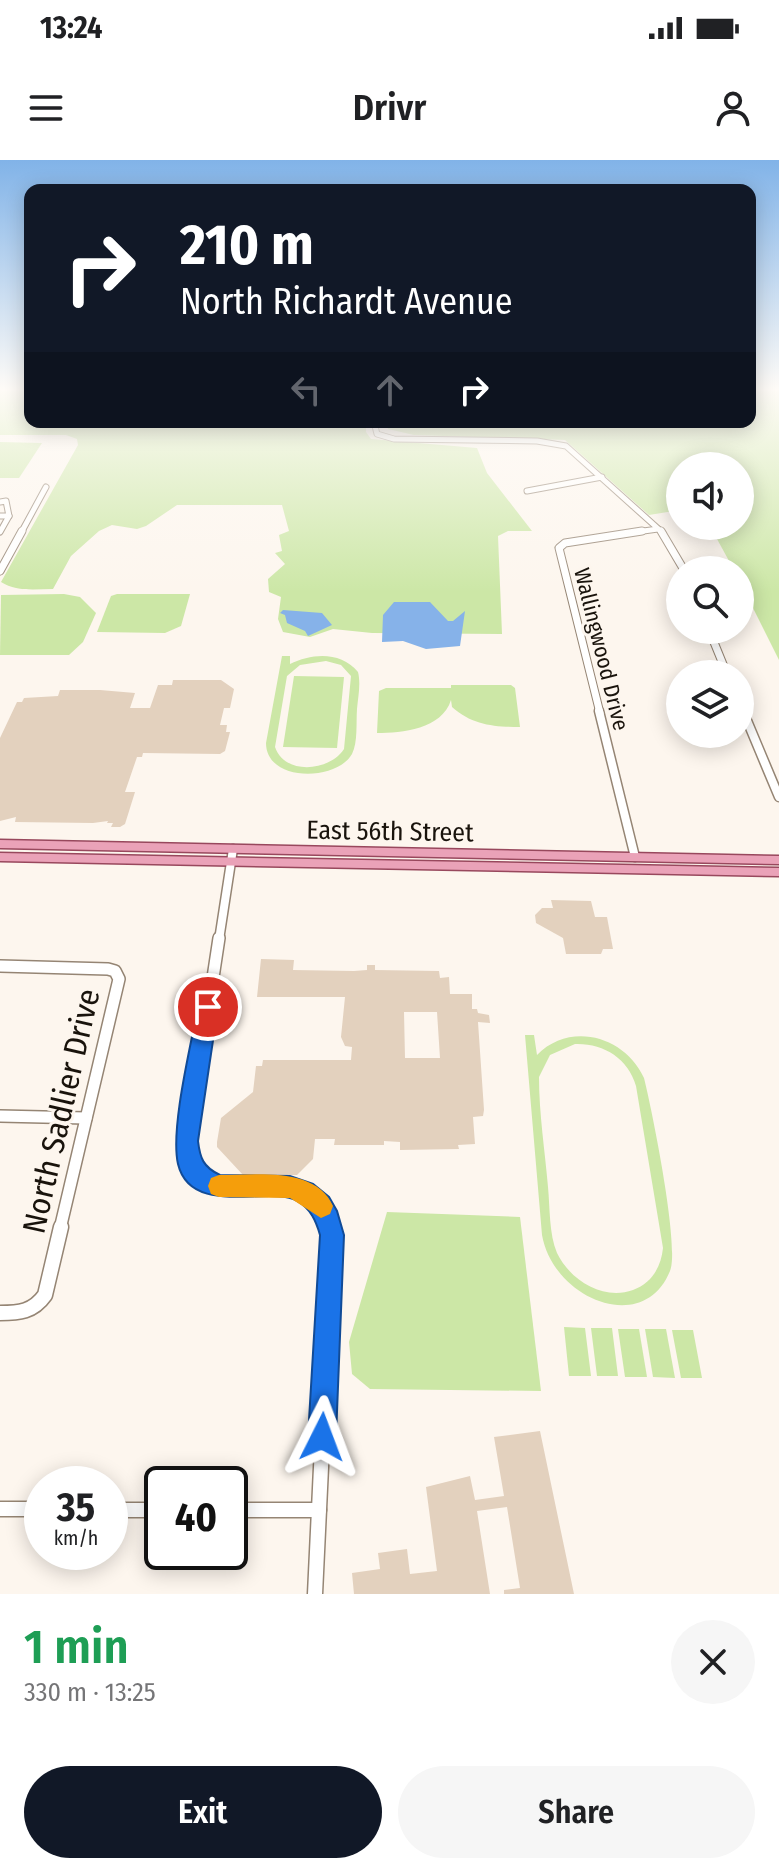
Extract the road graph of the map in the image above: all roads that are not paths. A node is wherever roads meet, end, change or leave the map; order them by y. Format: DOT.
graph roads {
  1 [pos="582,458"];
  2 [pos="602,477"];
  3 [pos="46,487"];
  4 [pos="527,491"];
  5 [pos="0,502"];
  6 [pos="0,516"];
  7 [pos="9,516"];
  8 [pos="658,529"];
  9 [pos="0,532"];
  10 [pos="678,556"];
  11 [pos="0,571"];
  12 [pos="754,737"];
  13 [pos="779,797"];
  14 [pos="0,844"];
  15 [pos="233,855"];
  16 [pos="0,857"];
  17 [pos="635,857"];
  18 [pos="505,860"];
  19 [pos="779,860"];
  20 [pos="779,872"];
  21 [pos="0,966"];
  22 [pos="0,1116"];
  23 [pos="86,1118"];
  24 [pos="0,1313"];
  25 [pos="0,1509"];
  26 [pos="24,1509"];
  27 [pos="248,1510"];
  28 [pos="319,1510"];
  29 [pos="315,1594"];
  1 -- 2 [label="street"];
  2 -- 4 [label="street"];
  2 -- 8 [label="street"];
  3 -- 11 [label="street"];
  5 -- 7 [label="street"];
  6 -- 7 [label="street"];
  7 -- 9 [label="street"];
  8 -- 10 [label="street"];
  8 -- 17 [label="street, Wallingwood Drive"];
  12 -- 13 [label="street"];
  14 -- 15 [label="main road, East 56th Street"];
  15 -- 16 [label="main road, East 56th Street"];
  15 -- 18 [label="main road, East 56th Street"];
  15 -- 28 [label="street"];
  17 -- 18 [label="main road, East 56th Street"];
  17 -- 19 [label="main road, East 56th Street"];
  18 -- 20 [label="main road, East 56th Street"];
  21 -- 23 [label="street, North Sadlier Drive"];
  22 -- 23 [label="street"];
  23 -- 24 [label="street, North Sadlier Drive"];
  25 -- 26 [label="street"];
  27 -- 28 [label="street"];
  28 -- 29 [label="street"];
}
